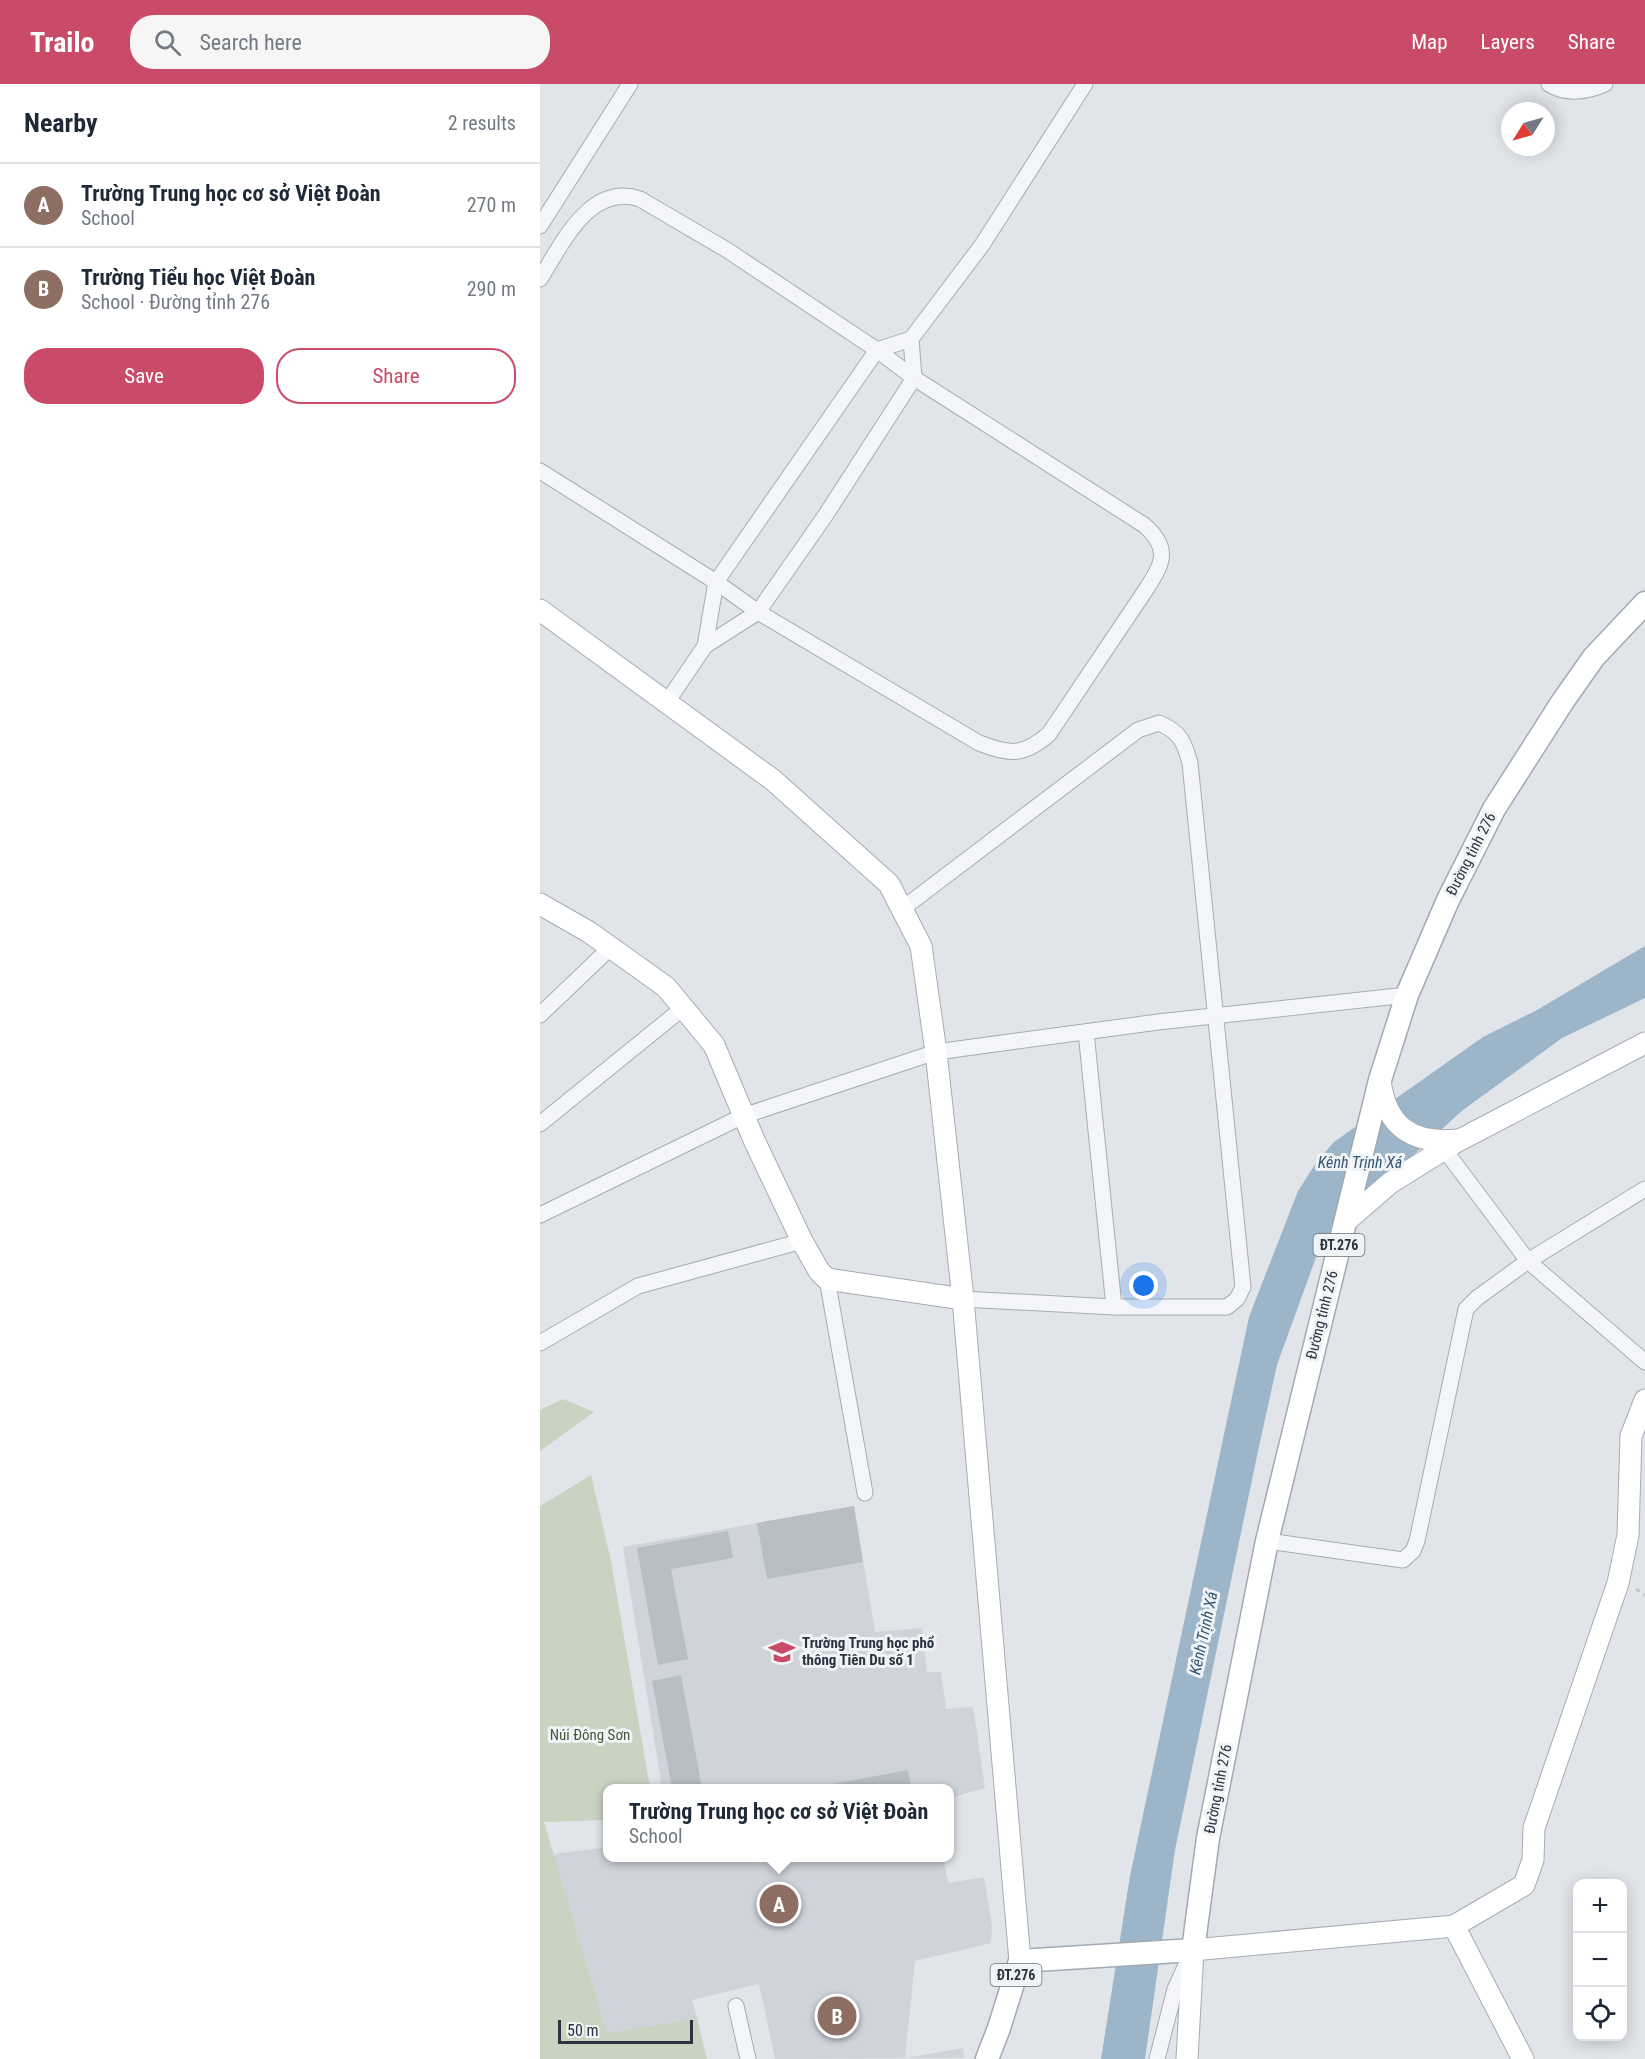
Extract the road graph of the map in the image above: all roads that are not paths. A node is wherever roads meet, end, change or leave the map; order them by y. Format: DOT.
graph roads {
  1 [pos="630,84"];
  2 [pos="1085,84"];
  3 [pos="1549,84"];
  4 [pos="1605,84"];
  5 [pos="540,226"];
  6 [pos="540,279"];
  7 [pos="911,339"];
  8 [pos="877,350"];
  9 [pos="914,378"];
  10 [pos="540,471"];
  11 [pos="716,582"];
  12 [pos="1645,603"];
  13 [pos="540,610"];
  14 [pos="758,612"];
  15 [pos="705,646"];
  16 [pos="667,702"];
  17 [pos="542,908"];
  18 [pos="902,909"];
  19 [pos="610,948"];
  20 [pos="1407,995"];
  21 [pos="683,1008"];
  22 [pos="540,1015"];
  23 [pos="1216,1016"];
  24 [pos="1086,1032"];
  25 [pos="1645,1043"];
  26 [pos="936,1052"];
  27 [pos="1380,1080"];
  28 [pos="743,1116"];
  29 [pos="540,1124"];
  30 [pos="1452,1144"];
  31 [pos="1645,1189"];
  32 [pos="540,1215"];
  33 [pos="1345,1222"];
  34 [pos="802,1241"];
  35 [pos="1528,1261"];
  36 [pos="827,1279"];
  37 [pos="963,1299"];
  38 [pos="1114,1307"];
  39 [pos="540,1343"];
  40 [pos="1645,1362"];
  41 [pos="1645,1400"];
  42 [pos="865,1493"];
  43 [pos="1267,1541"];
  44 [pos="1454,1926"];
  45 [pos="1192,1950"];
  46 [pos="1020,1961"];
  47 [pos="736,2006"];
  48 [pos="748,2059"];
  49 [pos="987,2059"];
  50 [pos="1157,2059"];
  51 [pos="1187,2059"];
  52 [pos="1523,2059"];
  1 -- 5 [label="street"];
  2 -- 7 [label="street"];
  3 -- 4 [label="street"];
  6 -- 8 [label="street"];
  7 -- 8 [label="street"];
  7 -- 9 [label="street"];
  8 -- 9 [label="street"];
  8 -- 11 [label="street"];
  9 -- 14 [label="street"];
  9 -- 14 [label="street"];
  10 -- 11 [label="street"];
  11 -- 14 [label="street"];
  11 -- 15 [label="street"];
  12 -- 20 [label="main road, Đường tỉnh 276 / ĐT.276"];
  13 -- 16 [label="main road"];
  14 -- 15 [label="street"];
  15 -- 16 [label="street"];
  16 -- 18 [label="main road"];
  17 -- 19 [label="main road"];
  18 -- 23 [label="street"];
  18 -- 26 [label="main road"];
  19 -- 21 [label="main road"];
  19 -- 22 [label="street"];
  20 -- 23 [label="street"];
  20 -- 27 [label="main road, Đường tỉnh 276 / ĐT.276"];
  21 -- 28 [label="main road"];
  21 -- 29 [label="street"];
  23 -- 24 [label="street"];
  23 -- 38 [label="street"];
  24 -- 26 [label="street"];
  24 -- 38 [label="street"];
  25 -- 30 [label="main road"];
  26 -- 28 [label="street"];
  26 -- 37 [label="main road"];
  27 -- 30 [label="main road"];
  27 -- 33 [label="main road, Đường tỉnh 276 / ĐT.276"];
  28 -- 32 [label="street"];
  28 -- 34 [label="main road"];
  30 -- 33 [label="main road"];
  30 -- 35 [label="street"];
  31 -- 35 [label="street"];
  33 -- 43 [label="main road, Đường tỉnh 276 / ĐT.276"];
  34 -- 36 [label="main road"];
  34 -- 39 [label="street"];
  35 -- 40 [label="street"];
  35 -- 43 [label="street"];
  36 -- 37 [label="main road"];
  36 -- 42 [label="street"];
  37 -- 38 [label="street"];
  37 -- 46 [label="main road"];
  41 -- 44 [label="main road"];
  43 -- 45 [label="main road, Đường tỉnh 276 / ĐT.276"];
  44 -- 45 [label="main road"];
  44 -- 52 [label="main road"];
  45 -- 46 [label="main road, ĐT.276"];
  45 -- 50 [label="street"];
  45 -- 51 [label="main road"];
  46 -- 49 [label="main road, ĐT.276"];
  47 -- 48 [label="street"];
}
